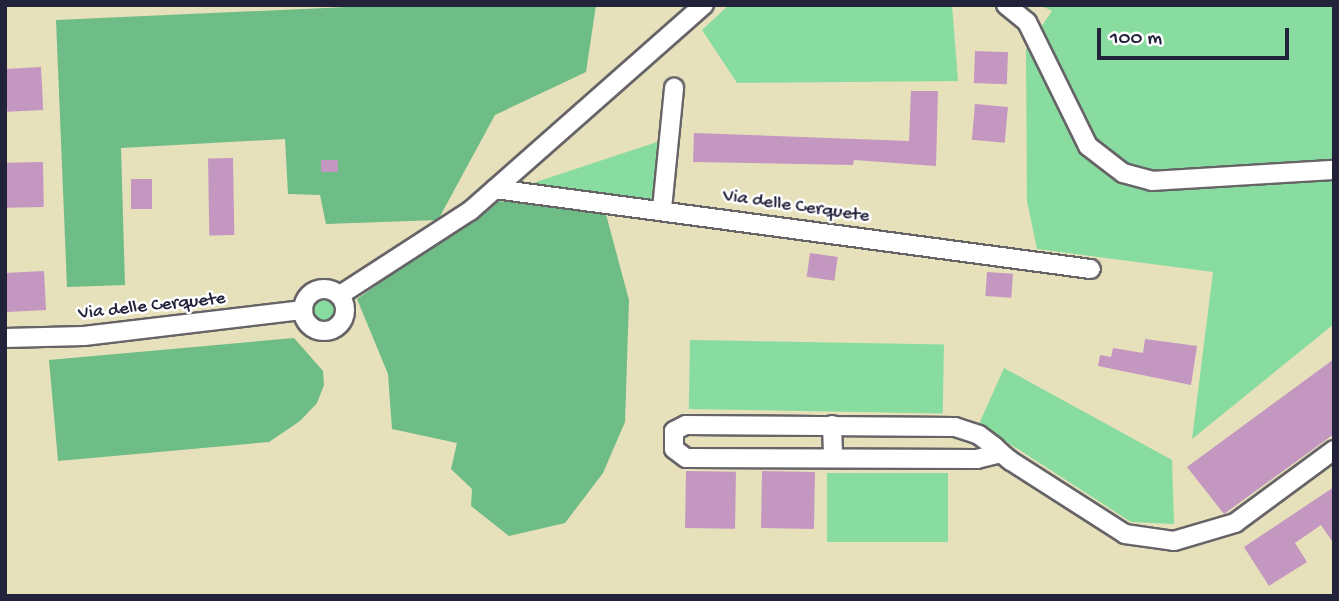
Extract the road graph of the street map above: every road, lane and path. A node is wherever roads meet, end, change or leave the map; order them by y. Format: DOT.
graph roads {
  1 [pos="704,5"];
  2 [pos="1006,5"];
  3 [pos="674,88"];
  4 [pos="1334,170"];
  5 [pos="495,189"];
  6 [pos="662,209"];
  7 [pos="1091,269"];
  8 [pos="340,295"];
  9 [pos="303,310"];
  10 [pos="5,338"];
  11 [pos="737,425"];
  12 [pos="832,425"];
  13 [pos="1334,450"];
  14 [pos="1001,453"];
  15 [pos="737,458"];
  16 [pos="833,458"];
  17 [pos="1334,471"];
  18 [pos="1300,476"];
  1 -- 5 [label="street"];
  2 -- 4 [label="street"];
  3 -- 6 [label="street"];
  5 -- 6 [label="street, Via delle Cerquete"];
  5 -- 8 [label="street"];
  6 -- 7 [label="street, Via delle Cerquete"];
  8 -- 9 [label="street"];
  8 -- 9 [label="street"];
  9 -- 10 [label="street, Via delle Cerquete"];
  11 -- 12 [label="street"];
  11 -- 15 [label="street"];
  11 -- 15 [label="street"];
  12 -- 14 [label="street"];
  12 -- 16 [label="street"];
  13 -- 18 [label="street"];
  14 -- 16 [label="street"];
  14 -- 18 [label="street"];
  15 -- 16 [label="street"];
  17 -- 18 [label="street"];
}
